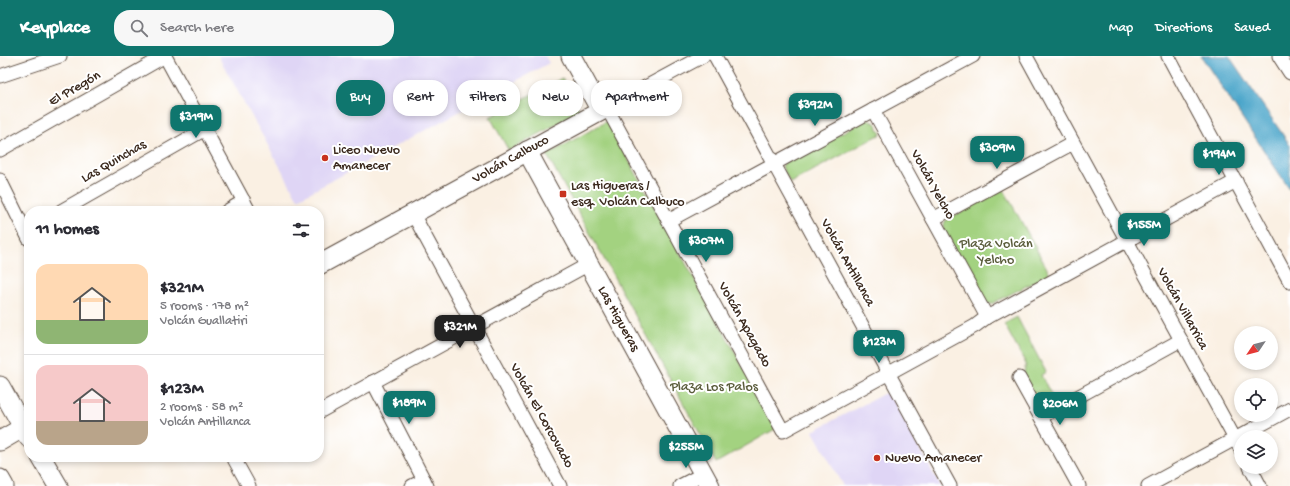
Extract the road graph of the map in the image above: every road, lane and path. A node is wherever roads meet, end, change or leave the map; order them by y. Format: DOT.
graph roads {
  1 [pos="60,56"];
  2 [pos="165,56"];
  3 [pos="571,56"];
  4 [pos="703,56"];
  5 [pos="715,56"];
  6 [pos="973,56"];
  7 [pos="1026,56"];
  8 [pos="1168,56"];
  9 [pos="1280,56"];
  10 [pos="1290,73"];
  11 [pos="0,76"];
  12 [pos="659,80"];
  13 [pos="591,89"];
  14 [pos="873,110"];
  15 [pos="593,116"];
  16 [pos="607,116"];
  17 [pos="205,129"];
  18 [pos="1073,143"];
  19 [pos="0,150"];
  20 [pos="527,151"];
  21 [pos="774,164"];
  22 [pos="0,180"];
  23 [pos="1236,181"];
  24 [pos="3,194"];
  25 [pos="69,206"];
  26 [pos="247,206"];
  27 [pos="413,214"];
  28 [pos="933,219"];
  29 [pos="668,221"];
  30 [pos="24,227"];
  31 [pos="1127,241"];
  32 [pos="324,262"];
  33 [pos="589,264"];
  34 [pos="1290,282"];
  35 [pos="987,317"];
  36 [pos="474,327"];
  37 [pos="1181,340"];
  38 [pos="889,373"];
  39 [pos="1019,378"];
  40 [pos="373,382"];
  41 [pos="0,386"];
  42 [pos="324,409"];
  43 [pos="1290,409"];
  44 [pos="1041,417"];
  45 [pos="24,425"];
  46 [pos="1260,430"];
  47 [pos="24,431"];
  48 [pos="1234,438"];
  49 [pos="0,441"];
  50 [pos="1234,447"];
  51 [pos="44,462"];
  52 [pos="236,462"];
  53 [pos="1254,474"];
  54 [pos="0,479"];
  55 [pos="706,480"];
  56 [pos="425,483"];
  57 [pos="4,486"];
  58 [pos="58,486"];
  59 [pos="248,486"];
  60 [pos="412,486"];
  61 [pos="560,486"];
  62 [pos="680,486"];
  63 [pos="950,486"];
  64 [pos="1079,486"];
  65 [pos="1148,486"];
  66 [pos="1260,486"];
  1 -- 11 [label="street"];
  2 -- 17 [label="street"];
  2 -- 19 [label="street, El Pregón"];
  3 -- 13 [label="street"];
  4 -- 12 [label="street, Volcán Calbuco"];
  5 -- 21 [label="street, Volcán Antillanca"];
  6 -- 14 [label="street"];
  7 -- 18 [label="street, Volcán Villarrica"];
  8 -- 23 [label="street"];
  9 -- 10 [label="street"];
  14 -- 21 [label="street"];
  14 -- 28 [label="street, Volcán Yelcho"];
  15 -- 20 [label="street, Volcán Calbuco"];
  16 -- 29 [label="street, Volcán Apagado"];
  17 -- 25 [label="street, Las Quinchas"];
  17 -- 26 [label="street"];
  18 -- 28 [label="street"];
  18 -- 31 [label="street, Volcán Villarrica"];
  20 -- 27 [label="street, Volcán Calbuco"];
  20 -- 33 [label="street, Las Higueras"];
  21 -- 29 [label="street"];
  21 -- 38 [label="street, Volcán Antillanca"];
  22 -- 24 [label="street"];
  23 -- 31 [label="street"];
  23 -- 34 [label="street"];
  24 -- 30 [label="street"];
  27 -- 32 [label="street, Volcán Calbuco"];
  27 -- 36 [label="street, Volcán El Corcovado"];
  28 -- 35 [label="street, Volcán Yelcho"];
  29 -- 38 [label="street, Volcán Apagado"];
  31 -- 35 [label="street"];
  31 -- 37 [label="street, Volcán Villarrica"];
  33 -- 36 [label="street"];
  33 -- 55 [label="street, Las Higueras"];
  35 -- 38 [label="street"];
  36 -- 40 [label="street"];
  36 -- 61 [label="street, Volcán El Corcovado"];
  37 -- 44 [label="street"];
  37 -- 48 [label="street, Volcán Villarrica"];
  38 -- 63 [label="street, Volcán Antillanca"];
  39 -- 44 [label="street"];
  40 -- 42 [label="street"];
  40 -- 56 [label="street"];
  41 -- 45 [label="street"];
  43 -- 46 [label="street"];
  44 -- 64 [label="street"];
  47 -- 49 [label="street"];
  50 -- 65 [label="street"];
  51 -- 58 [label="street"];
  52 -- 59 [label="street"];
  53 -- 66 [label="street"];
  54 -- 57 [label="street"];
  55 -- 62 [label="street"];
  56 -- 60 [label="street"];
}
